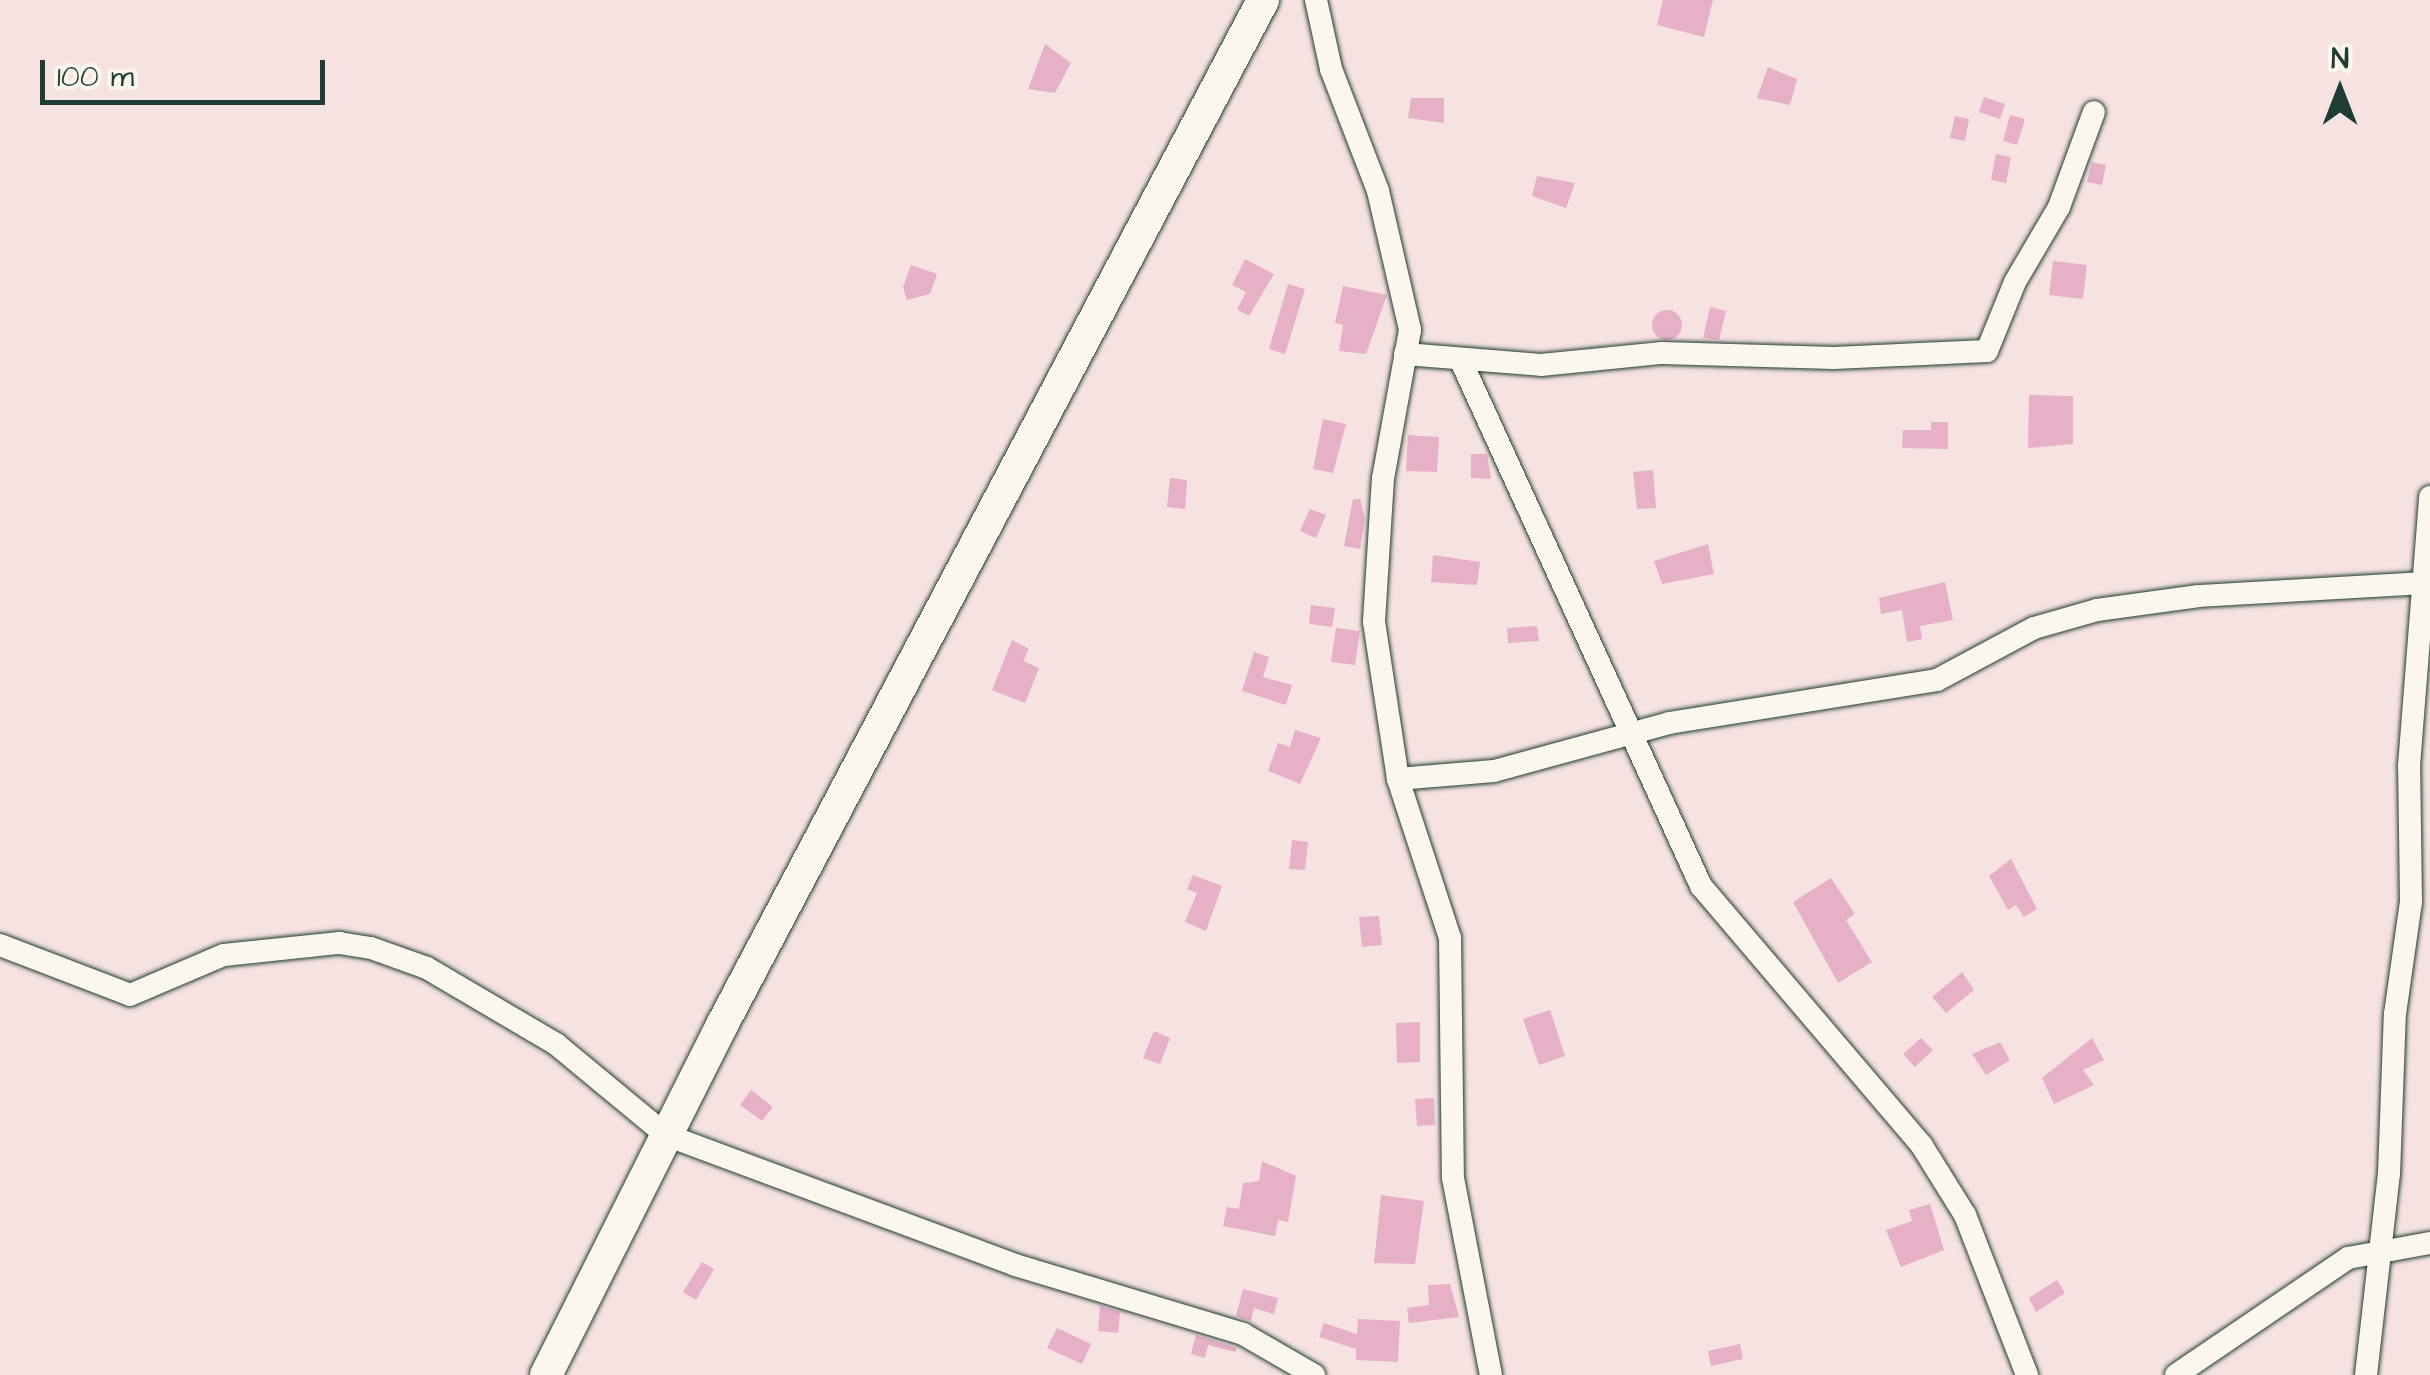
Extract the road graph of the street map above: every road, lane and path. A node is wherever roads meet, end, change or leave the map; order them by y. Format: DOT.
graph roads {
  1 [pos="1263,0"];
  2 [pos="1316,0"];
  3 [pos="2094,112"];
  4 [pos="1406,354"];
  5 [pos="1462,363"];
  6 [pos="2430,497"];
  7 [pos="2423,583"];
  8 [pos="1631,732"];
  9 [pos="1398,779"];
  10 [pos="0,945"];
  11 [pos="666,1135"];
  12 [pos="2430,1243"];
  13 [pos="2379,1253"];
  14 [pos="546,1375"];
  15 [pos="1314,1375"];
  16 [pos="1491,1375"];
  17 [pos="2027,1375"];
  18 [pos="2176,1375"];
  19 [pos="2366,1375"];
  1 -- 11 [label="street"];
  2 -- 4 [label="street"];
  3 -- 5 [label="street"];
  4 -- 5 [label="street"];
  4 -- 9 [label="street"];
  5 -- 8 [label="street"];
  6 -- 7 [label="street"];
  7 -- 8 [label="street"];
  7 -- 13 [label="street"];
  8 -- 9 [label="street"];
  8 -- 17 [label="street"];
  9 -- 16 [label="street"];
  10 -- 11 [label="street"];
  11 -- 14 [label="street"];
  11 -- 15 [label="street"];
  12 -- 13 [label="street"];
  13 -- 18 [label="street"];
  13 -- 19 [label="street"];
}
